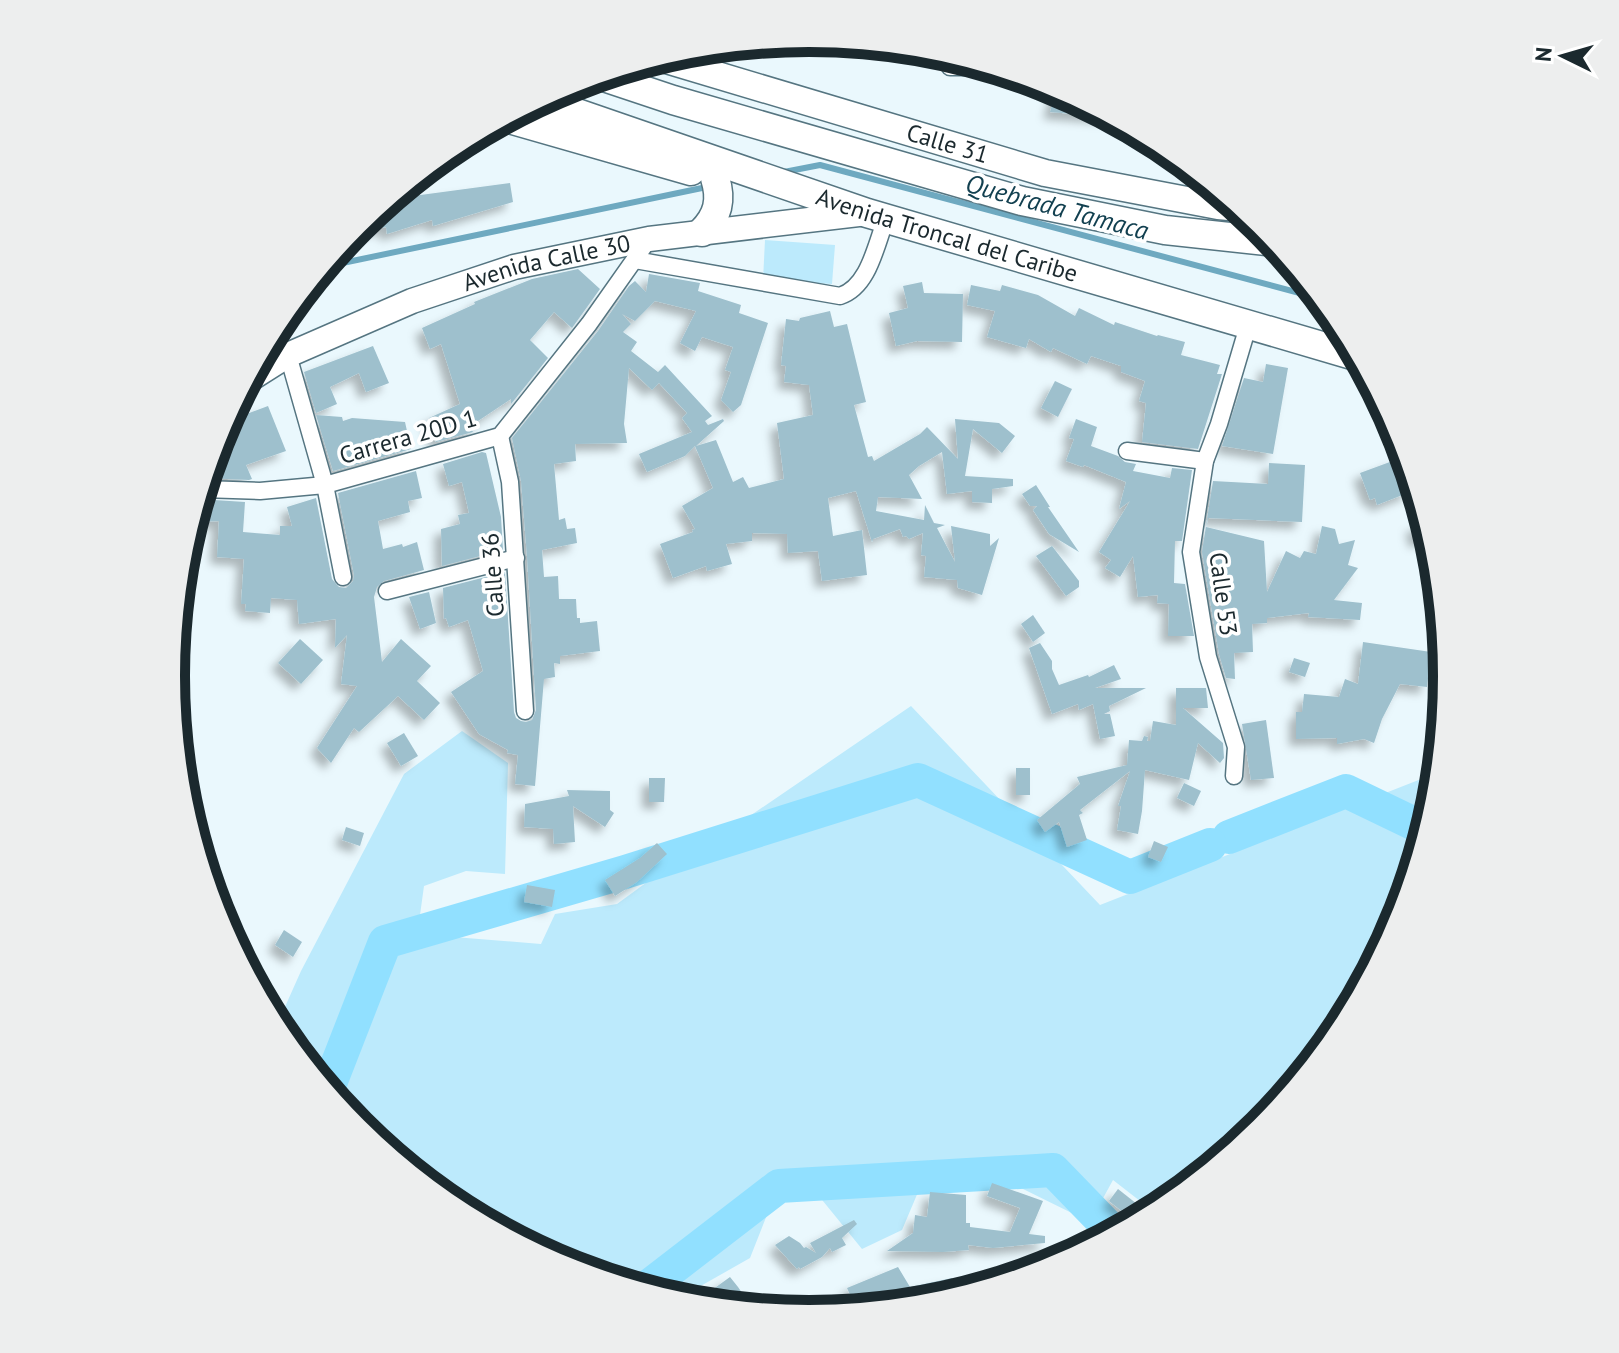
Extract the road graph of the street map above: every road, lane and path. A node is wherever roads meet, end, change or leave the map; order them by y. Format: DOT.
graph roads {
  1 [pos="683,65"];
  2 [pos="619,82"];
  3 [pos="557,106"];
  4 [pos="521,122"];
  5 [pos="715,178"];
  6 [pos="1219,206"];
  7 [pos="876,216"];
  8 [pos="702,232"];
  9 [pos="649,239"];
  10 [pos="1256,240"];
  11 [pos="635,260"];
  12 [pos="1248,326"];
  13 [pos="1343,353"];
  14 [pos="288,355"];
  15 [pos="266,369"];
  16 [pos="500,436"];
  17 [pos="1127,451"];
  18 [pos="1205,461"];
  19 [pos="325,485"];
  20 [pos="214,489"];
  21 [pos="516,558"];
  22 [pos="343,577"];
  23 [pos="387,591"];
  24 [pos="525,711"];
  25 [pos="1234,776"];
  1 -- 6 [label="main road, Calle 31"];
  2 -- 10 [label="highway"];
  3 -- 7 [label="highway, Avenida Troncal del Caribe"];
  4 -- 5 [label="highway"];
  5 -- 7 [label="highway"];
  5 -- 8 [label="highway"];
  7 -- 8 [label="main road, Avenida Calle 30"];
  7 -- 11 [label="street"];
  7 -- 12 [label="highway, Avenida Troncal del Caribe"];
  8 -- 9 [label="main road, Avenida Calle 30"];
  9 -- 11 [label="street, Carrera 20D 1"];
  9 -- 14 [label="main road, Avenida Calle 30"];
  11 -- 16 [label="street, Carrera 20D 1"];
  12 -- 13 [label="highway, Avenida Troncal del Caribe"];
  12 -- 18 [label="street, Calle 53"];
  14 -- 15 [label="main road, Avenida Calle 30"];
  14 -- 19 [label="street"];
  16 -- 19 [label="street, Carrera 20D 1"];
  16 -- 21 [label="street, Calle 36"];
  17 -- 18 [label="street"];
  18 -- 25 [label="street, Calle 53"];
  19 -- 20 [label="street, Carrera 20D 1"];
  19 -- 22 [label="street"];
  21 -- 23 [label="street"];
  21 -- 24 [label="street, Calle 36"];
}
